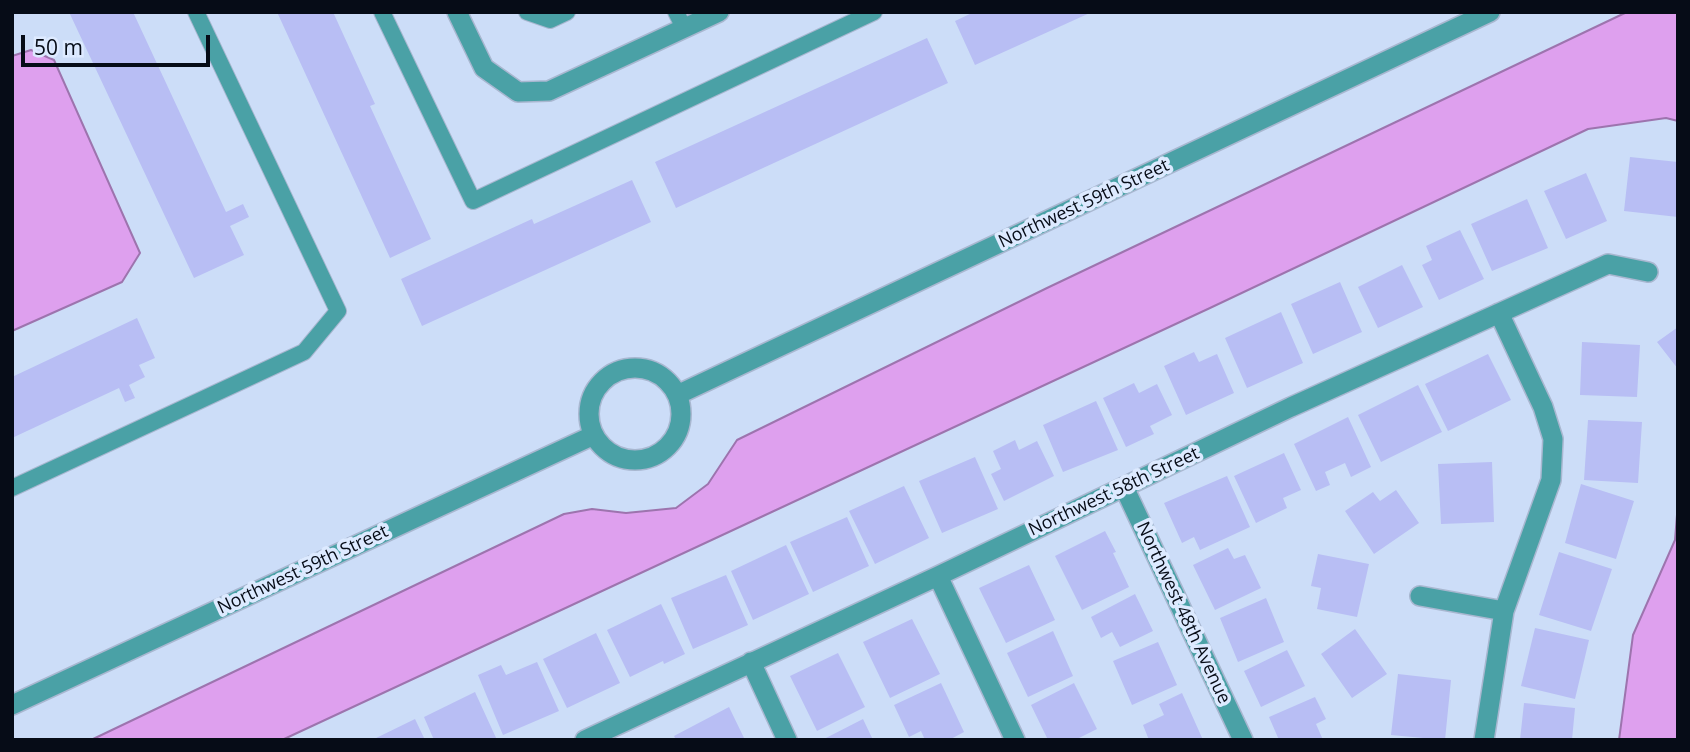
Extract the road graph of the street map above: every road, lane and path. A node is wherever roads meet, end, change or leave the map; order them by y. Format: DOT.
graph roads {
  1 [pos="196,12"];
  2 [pos="382,12"];
  3 [pos="457,12"];
  4 [pos="527,12"];
  5 [pos="567,12"];
  6 [pos="719,12"];
  7 [pos="874,12"];
  8 [pos="1490,12"];
  9 [pos="680,20"];
  10 [pos="1648,272"];
  11 [pos="1499,313"];
  12 [pos="677,395"];
  13 [pos="594,435"];
  14 [pos="1124,487"];
  15 [pos="12,488"];
  16 [pos="938,576"];
  17 [pos="1420,597"];
  18 [pos="1504,611"];
  19 [pos="751,662"];
  20 [pos="12,705"];
  21 [pos="585,740"];
  22 [pos="787,740"];
  23 [pos="1015,740"];
  24 [pos="1242,740"];
  25 [pos="1484,740"];
  1 -- 15 [label="lane"];
  2 -- 7 [label="lane"];
  3 -- 9 [label="street"];
  4 -- 5 [label="lane"];
  6 -- 9 [label="street"];
  8 -- 12 [label="street, Northwest 59th Street"];
  10 -- 11 [label="street, Northwest 58th Street"];
  11 -- 14 [label="street, Northwest 58th Street"];
  11 -- 18 [label="street"];
  12 -- 13 [label="street"];
  12 -- 13 [label="street"];
  13 -- 20 [label="street, Northwest 59th Street"];
  14 -- 16 [label="street, Northwest 58th Street"];
  14 -- 24 [label="street, Northwest 48th Avenue"];
  16 -- 19 [label="street, Northwest 58th Street"];
  16 -- 23 [label="street"];
  17 -- 18 [label="street"];
  18 -- 25 [label="street"];
  19 -- 21 [label="street, Northwest 58th Street"];
  19 -- 22 [label="street"];
}
